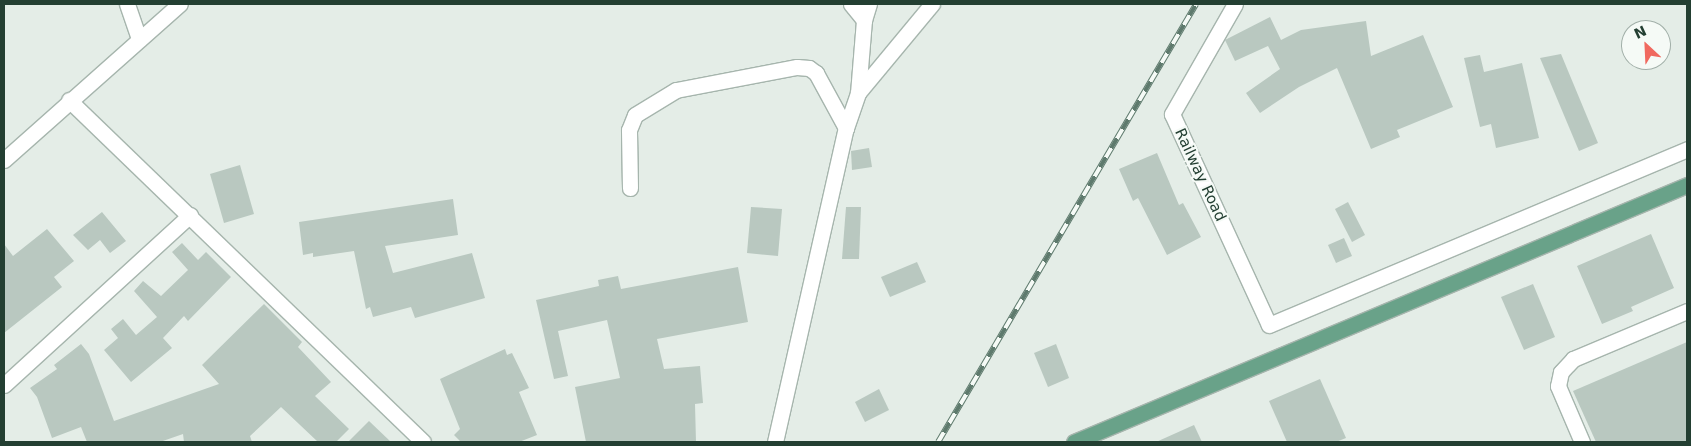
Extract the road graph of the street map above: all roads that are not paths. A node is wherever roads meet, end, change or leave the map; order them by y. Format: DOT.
graph roads {
  1 [pos="127,4"];
  2 [pos="180,4"];
  3 [pos="851,4"];
  4 [pos="869,4"];
  5 [pos="932,4"];
  6 [pos="1235,4"];
  7 [pos="864,20"];
  8 [pos="139,39"];
  9 [pos="858,93"];
  10 [pos="69,100"];
  11 [pos="846,128"];
  12 [pos="1687,149"];
  13 [pos="4,160"];
  14 [pos="1687,185"];
  15 [pos="630,188"];
  16 [pos="190,216"];
  17 [pos="1687,311"];
  18 [pos="4,385"];
  19 [pos="423,442"];
  20 [pos="775,442"];
  21 [pos="1074,442"];
  22 [pos="1582,442"];
  1 -- 8 [label="street"];
  2 -- 8 [label="street"];
  3 -- 7 [label="street"];
  4 -- 7 [label="street"];
  5 -- 9 [label="street"];
  6 -- 12 [label="street, Railway Road"];
  7 -- 9 [label="street"];
  8 -- 10 [label="street"];
  9 -- 11 [label="street"];
  10 -- 13 [label="street"];
  10 -- 16 [label="street"];
  11 -- 15 [label="street"];
  11 -- 20 [label="street"];
  14 -- 21 [label="main road"];
  16 -- 18 [label="street"];
  16 -- 19 [label="street"];
  17 -- 22 [label="street"];
}
